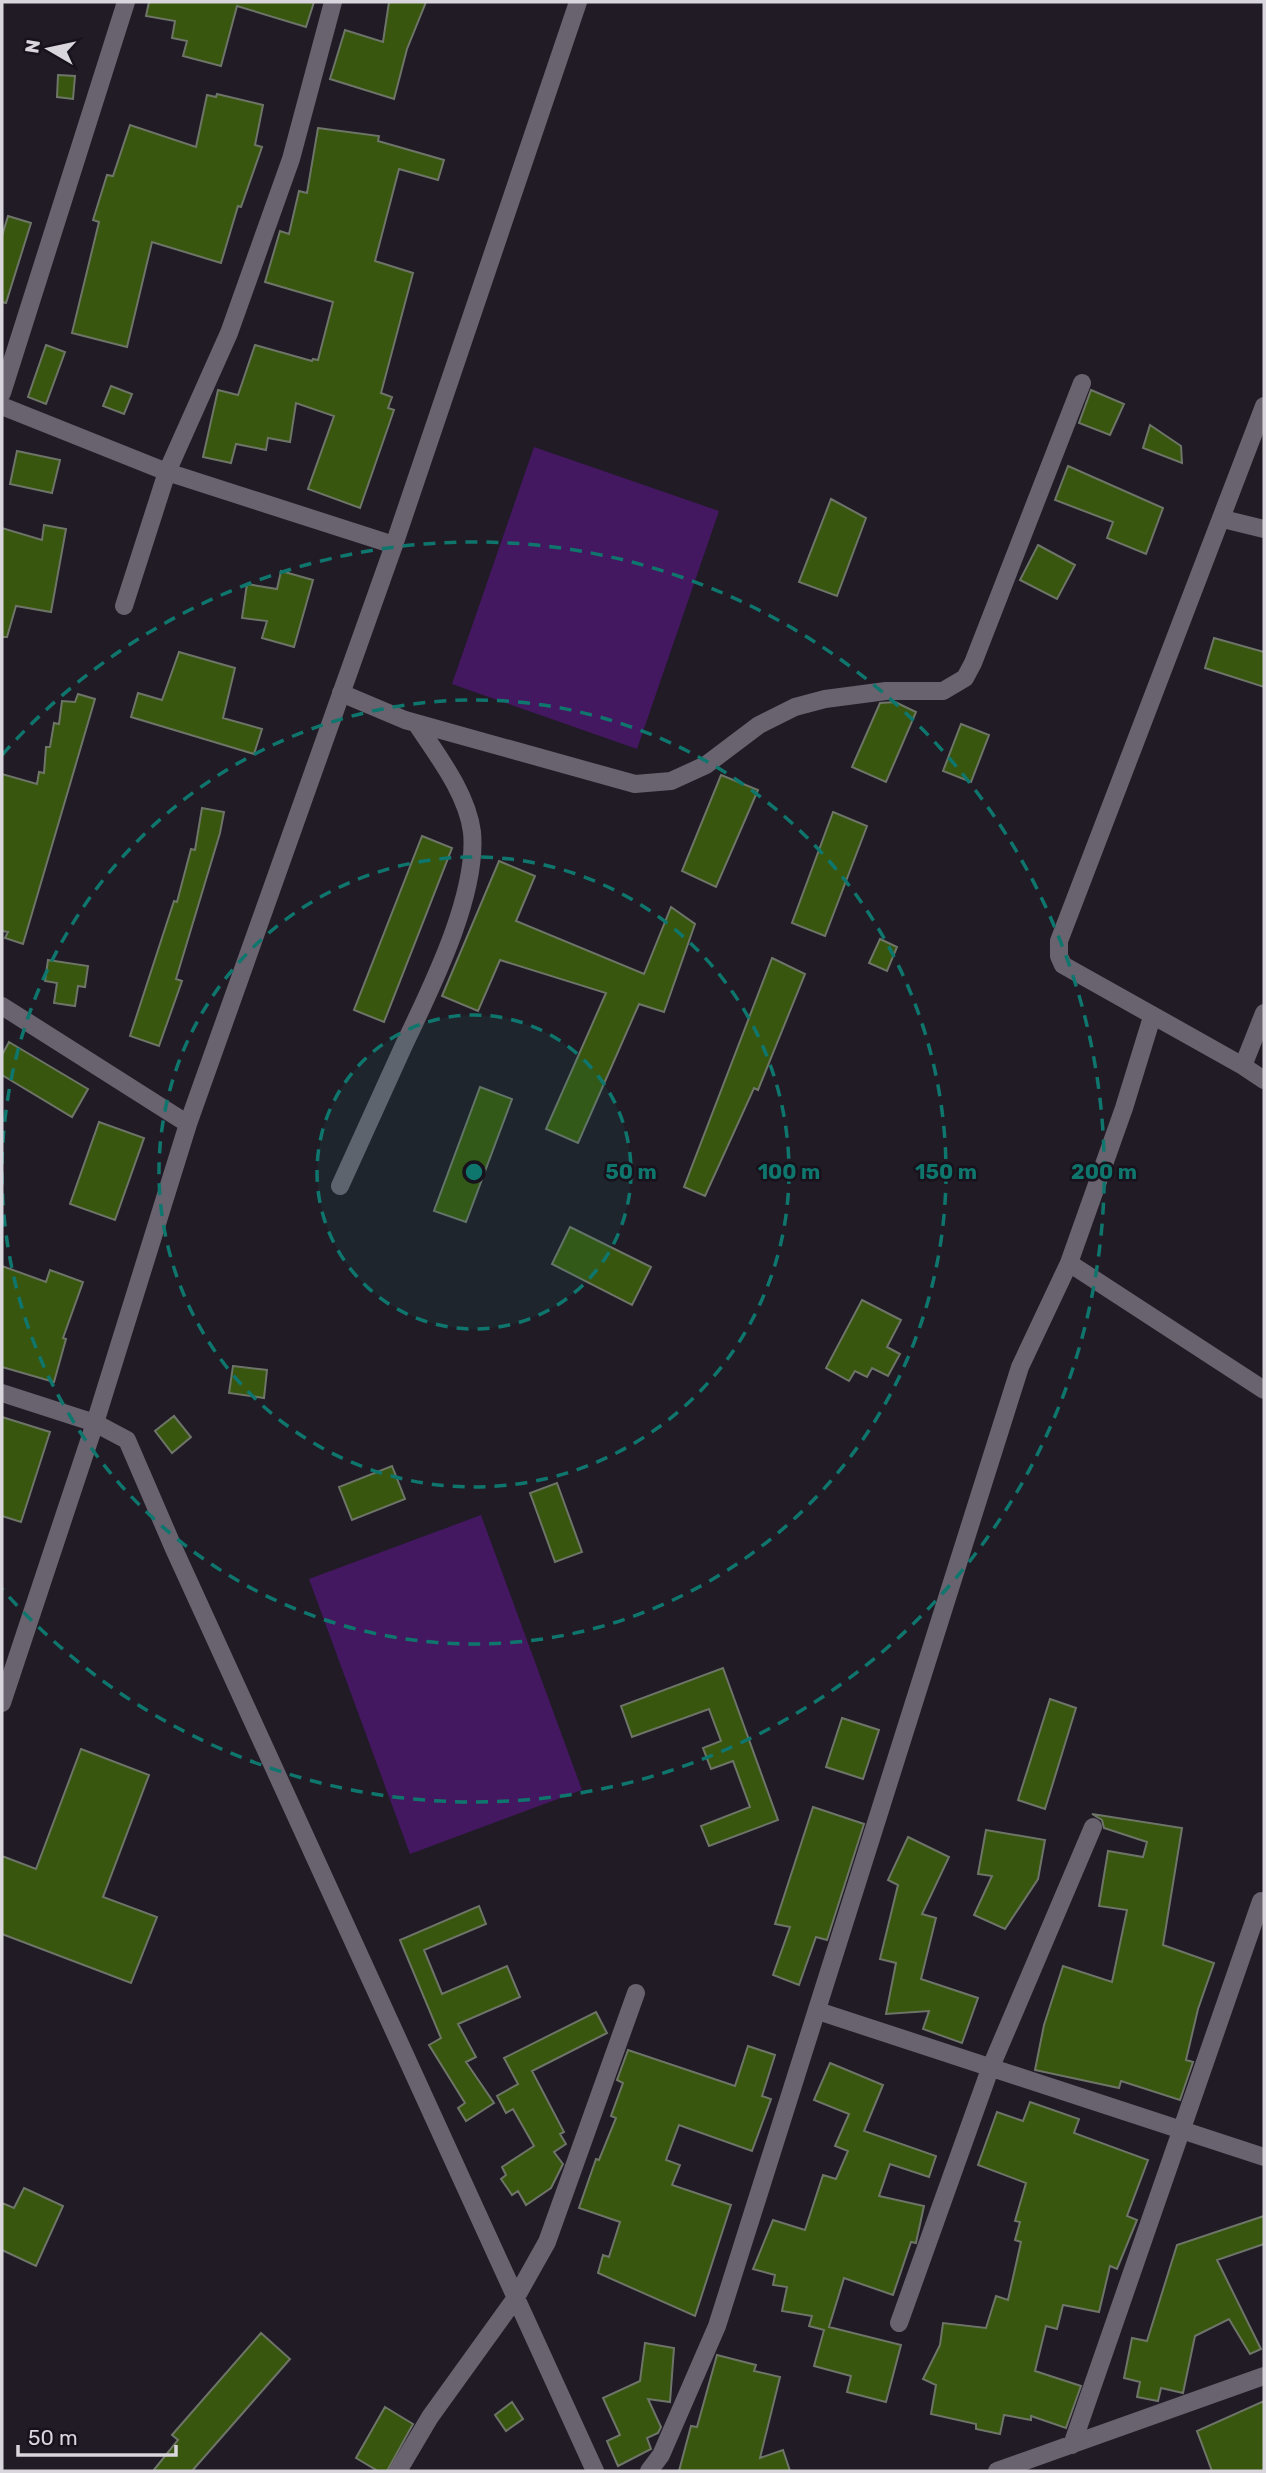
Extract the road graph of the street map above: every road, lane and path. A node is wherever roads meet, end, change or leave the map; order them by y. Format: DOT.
graph roads {
  1 [pos="126,2"];
  2 [pos="333,2"];
  3 [pos="578,2"];
  4 [pos="3,381"];
  5 [pos="1082,383"];
  6 [pos="2,406"];
  7 [pos="1264,406"];
  8 [pos="167,472"];
  9 [pos="1223,519"];
  10 [pos="1264,530"];
  11 [pos="394,545"];
  12 [pos="124,606"];
  13 [pos="341,693"];
  14 [pos="416,723"];
  15 [pos="2,1006"];
  16 [pos="1264,1013"];
  17 [pos="1152,1017"];
  18 [pos="1243,1066"];
  19 [pos="1264,1080"];
  20 [pos="188,1124"];
  21 [pos="340,1186"];
  22 [pos="1069,1263"];
  23 [pos="1264,1390"];
  24 [pos="2,1393"];
  25 [pos="95,1423"];
  26 [pos="2,1703"];
  27 [pos="1093,1827"];
  28 [pos="1261,1901"];
  29 [pos="636,1993"];
  30 [pos="818,2011"];
  31 [pos="990,2068"];
  32 [pos="1182,2132"];
  33 [pos="1264,2157"];
  34 [pos="515,2299"];
  35 [pos="899,2323"];
  36 [pos="1264,2376"];
  37 [pos="1072,2445"];
  38 [pos="398,2471"];
  39 [pos="595,2471"];
  40 [pos="649,2471"];
  41 [pos="997,2471"];
  1 -- 4 [label="street"];
  2 -- 8 [label="street"];
  3 -- 11 [label="street"];
  5 -- 14 [label="street"];
  6 -- 8 [label="street"];
  7 -- 9 [label="street"];
  8 -- 11 [label="street"];
  8 -- 12 [label="street"];
  9 -- 10 [label="street"];
  9 -- 17 [label="street"];
  11 -- 13 [label="street"];
  13 -- 14 [label="street"];
  13 -- 20 [label="street"];
  14 -- 21 [label="street"];
  15 -- 20 [label="street"];
  16 -- 18 [label="street"];
  17 -- 18 [label="street"];
  17 -- 22 [label="street"];
  18 -- 19 [label="street"];
  20 -- 25 [label="street"];
  22 -- 23 [label="street"];
  22 -- 30 [label="street"];
  24 -- 25 [label="street"];
  25 -- 26 [label="street"];
  25 -- 34 [label="street"];
  27 -- 31 [label="street"];
  28 -- 32 [label="street"];
  29 -- 34 [label="street"];
  30 -- 31 [label="street"];
  30 -- 40 [label="street"];
  31 -- 32 [label="street"];
  31 -- 35 [label="street"];
  32 -- 33 [label="street"];
  32 -- 37 [label="street"];
  34 -- 38 [label="street"];
  34 -- 39 [label="street"];
  36 -- 37 [label="street"];
  37 -- 41 [label="street"];
}
